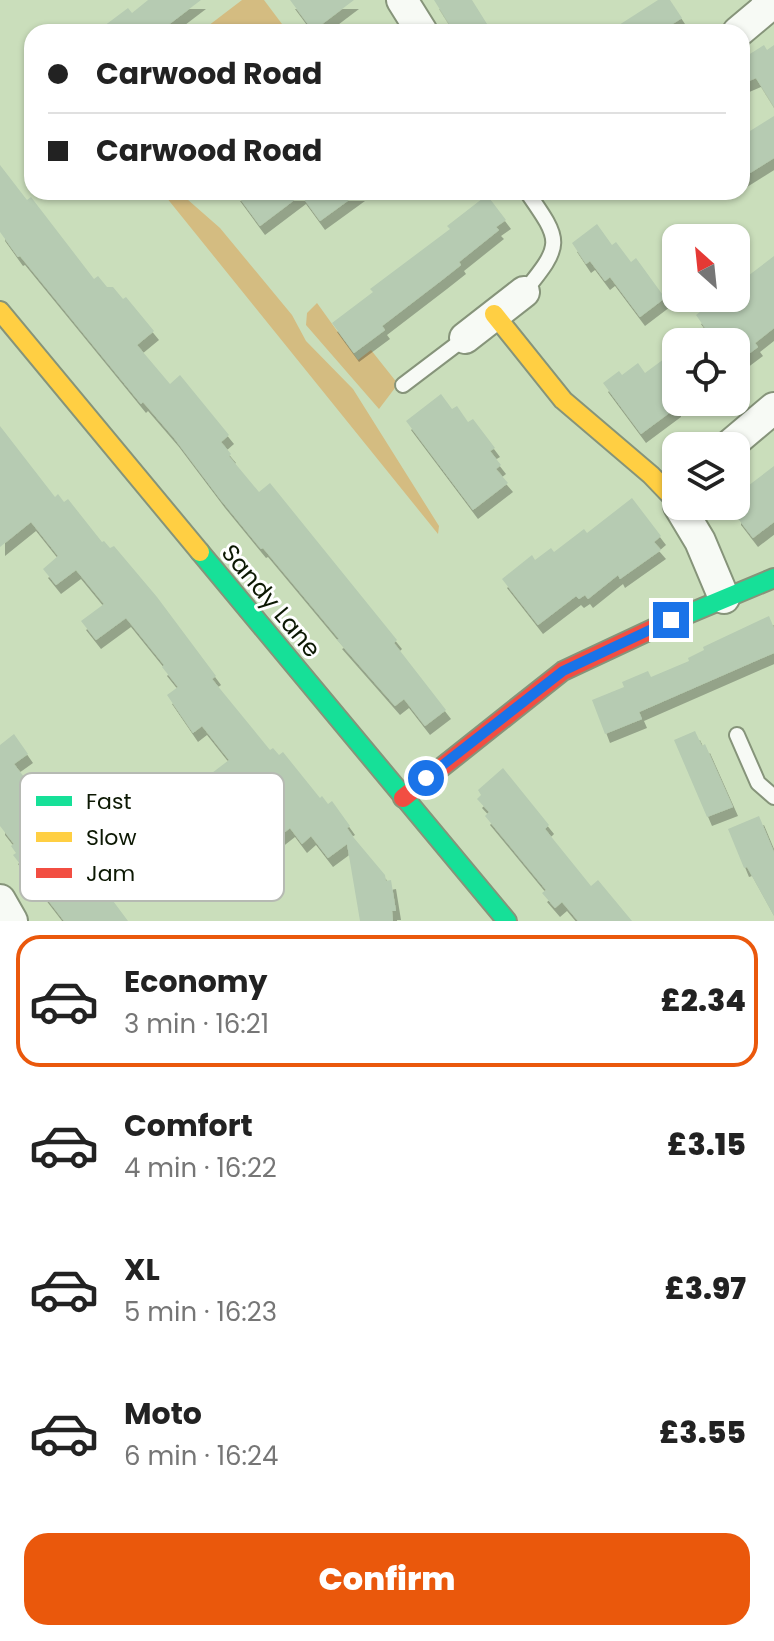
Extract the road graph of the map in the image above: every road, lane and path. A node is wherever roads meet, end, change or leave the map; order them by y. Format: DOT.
graph roads {
  1 [pos="402,0"];
  2 [pos="770,0"];
  3 [pos="417,24"];
  4 [pos="748,24"];
  5 [pos="533,200"];
  6 [pos="524,292"];
  7 [pos="0,311"];
  8 [pos="494,314"];
  9 [pos="465,338"];
  10 [pos="403,385"];
  11 [pos="774,408"];
  12 [pos="746,432"];
  13 [pos="662,486"];
  14 [pos="688,520"];
  15 [pos="774,578"];
  16 [pos="724,598"];
  17 [pos="737,735"];
  18 [pos="774,797"];
  19 [pos="403,798"];
  20 [pos="0,900"];
  21 [pos="496,918"];
  22 [pos="12,921"];
  1 -- 3 [label="street"];
  2 -- 4 [label="street"];
  5 -- 6 [label="lane"];
  6 -- 8 [label="street"];
  7 -- 19 [label="street, Sandy Lane"];
  8 -- 9 [label="street"];
  8 -- 13 [label="street"];
  9 -- 10 [label="lane"];
  11 -- 12 [label="street"];
  14 -- 16 [label="street"];
  15 -- 16 [label="street"];
  16 -- 19 [label="street"];
  17 -- 18 [label="lane"];
  19 -- 21 [label="street, Sandy Lane"];
  20 -- 22 [label="street"];
}
